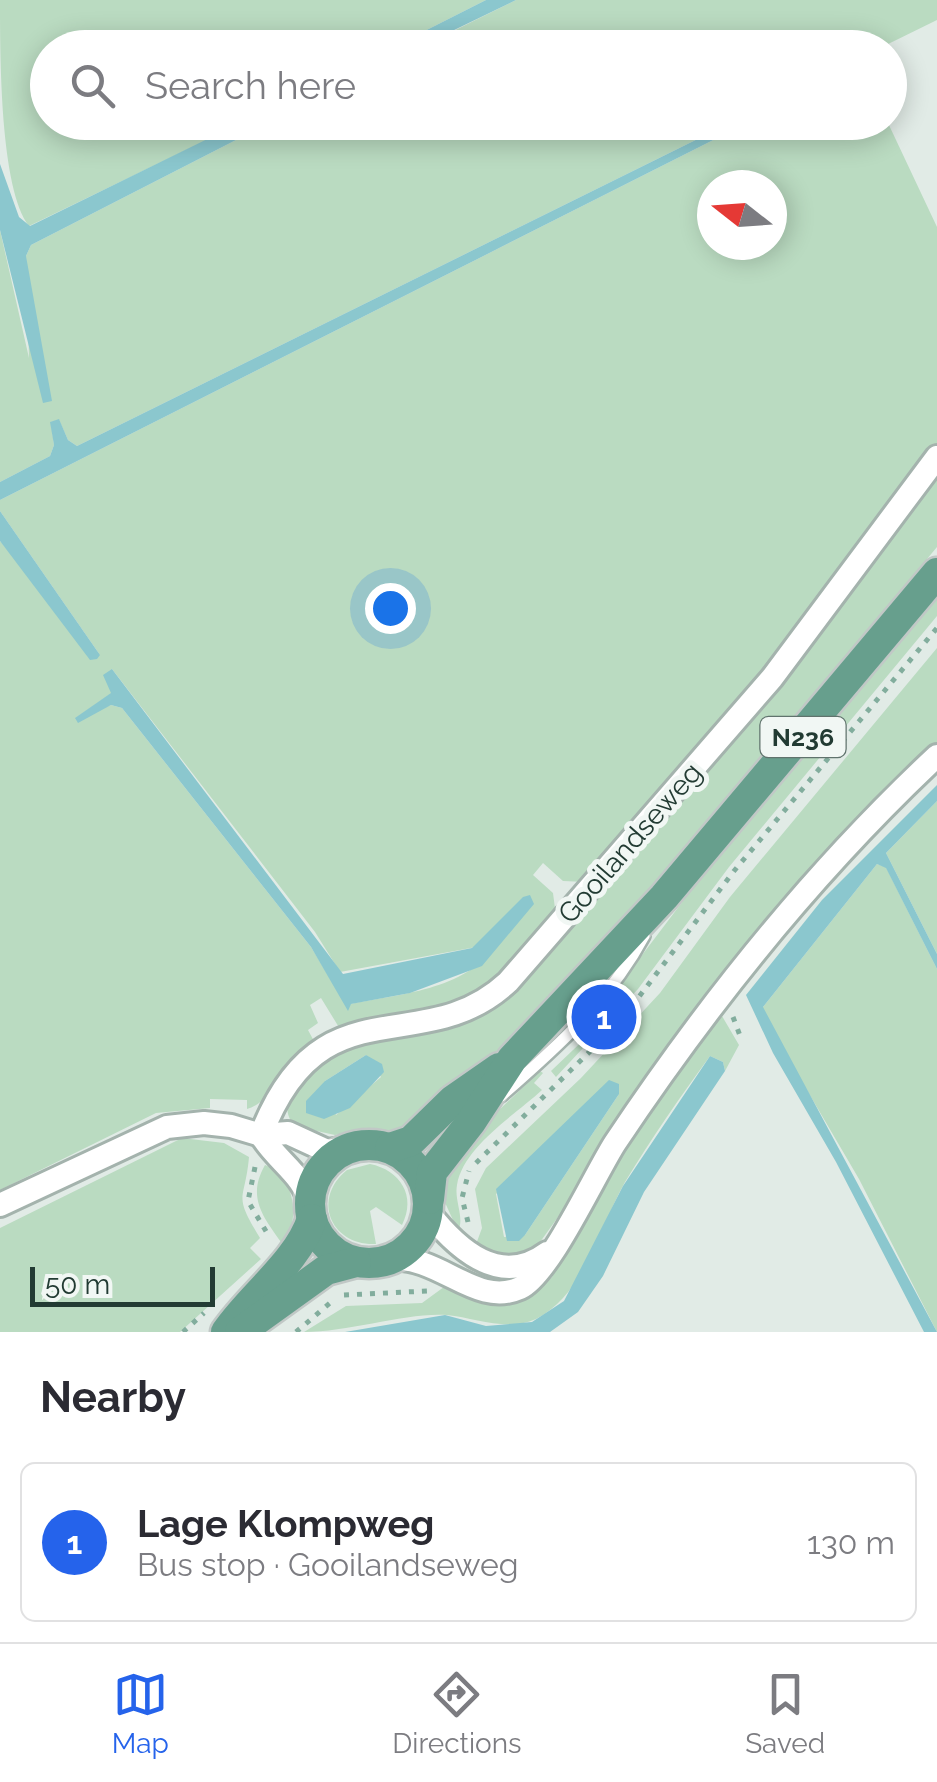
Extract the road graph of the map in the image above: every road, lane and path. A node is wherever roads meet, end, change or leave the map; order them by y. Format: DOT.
graph roads {
  1 [pos="937,457"];
  2 [pos="937,574"];
  3 [pos="937,628"];
  4 [pos="937,756"];
  5 [pos="664,898"];
  6 [pos="512,1059"];
  7 [pos="546,1072"];
  8 [pos="560,1084"];
  9 [pos="471,1122"];
  10 [pos="261,1136"];
  11 [pos="347,1148"];
  12 [pos="390,1148"];
  13 [pos="0,1205"];
  14 [pos="428,1205"];
  15 [pos="311,1212"];
  16 [pos="458,1246"];
  17 [pos="554,1248"];
  18 [pos="391,1259"];
  19 [pos="288,1260"];
  20 [pos="356,1262"];
  21 [pos="442,1272"];
  22 [pos="319,1294"];
  23 [pos="249,1299"];
  24 [pos="207,1332"];
  25 [pos="226,1332"];
  26 [pos="240,1332"];
  27 [pos="296,1332"];
  1 -- 10 [label="street, Gooilandseweg"];
  2 -- 5 [label="main road, N236"];
  3 -- 8 [label="path"];
  4 -- 17 [label="street"];
  5 -- 6 [label="main road, N236"];
  5 -- 9 [label="lane"];
  6 -- 9 [label="main road, N236"];
  6 -- 12 [label="main road, N236"];
  7 -- 8 [label="path"];
  8 -- 16 [label="path"];
  9 -- 14 [label="main road, N236"];
  10 -- 11 [label="street"];
  10 -- 13 [label="street"];
  10 -- 15 [label="street"];
  10 -- 19 [label="path"];
  11 -- 12 [label="main road"];
  11 -- 15 [label="main road"];
  12 -- 14 [label="main road"];
  14 -- 16 [label="street"];
  14 -- 18 [label="main road, N236"];
  15 -- 19 [label="main road"];
  15 -- 20 [label="main road"];
  16 -- 17 [label="street"];
  17 -- 21 [label="street"];
  18 -- 20 [label="main road"];
  18 -- 21 [label="street"];
  19 -- 23 [label="main road"];
  20 -- 22 [label="main road"];
  21 -- 22 [label="path"];
  22 -- 26 [label="main road"];
  22 -- 27 [label="path"];
  23 -- 24 [label="lane"];
  23 -- 25 [label="main road"];
}
